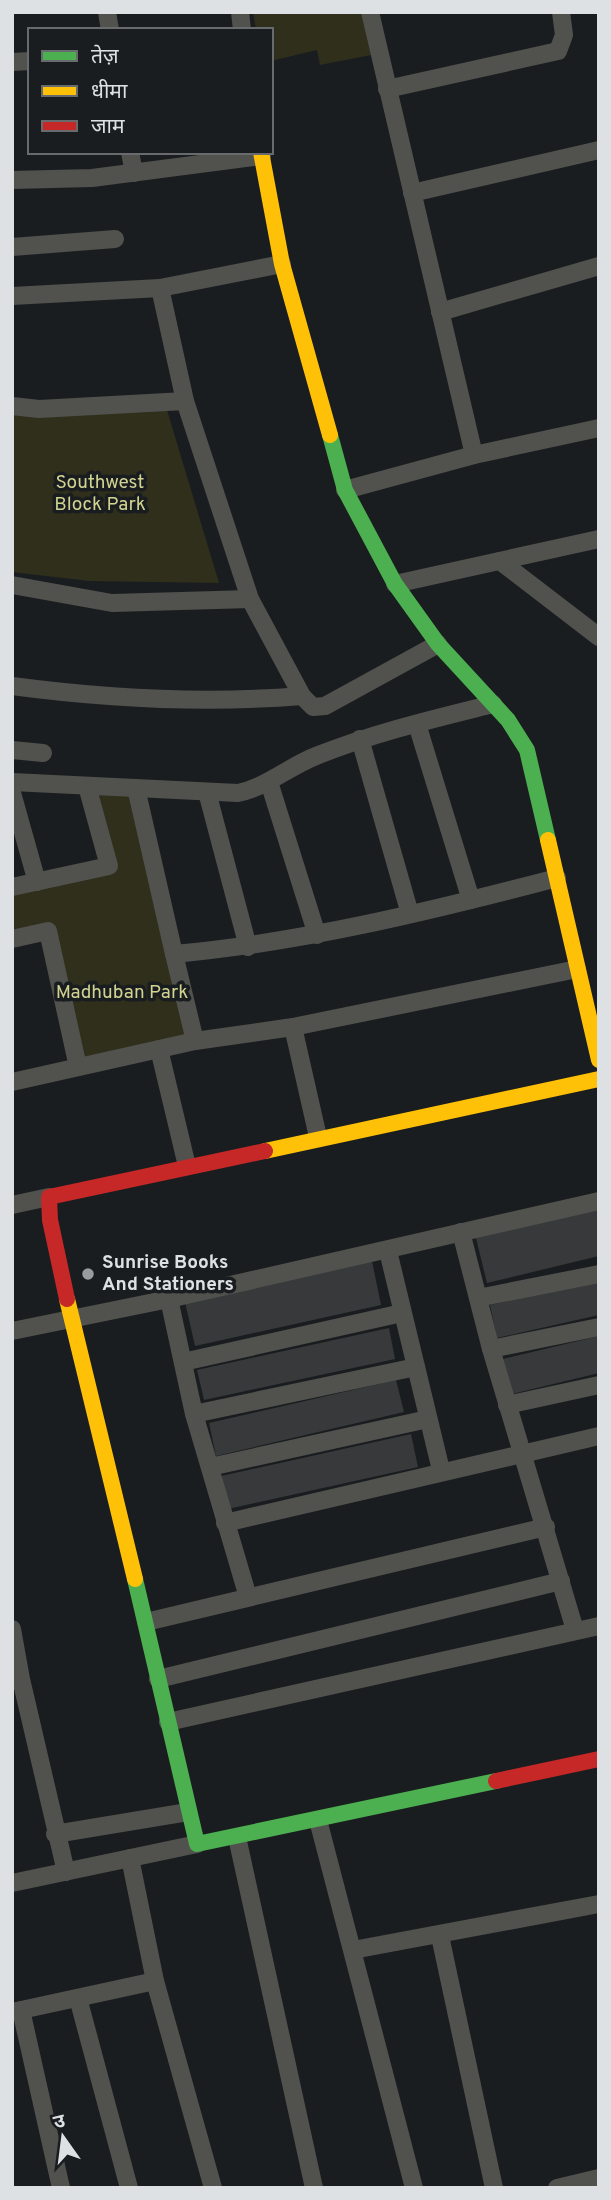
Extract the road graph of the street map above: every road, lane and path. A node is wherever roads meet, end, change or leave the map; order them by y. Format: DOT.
graph roads {
  1 [pos="370,12"];
  2 [pos="561,12"];
  3 [pos="387,89"];
  4 [pos="599,150"];
  5 [pos="131,154"];
  6 [pos="262,154"];
  7 [pos="134,173"];
  8 [pos="12,180"];
  9 [pos="412,193"];
  10 [pos="115,239"];
  11 [pos="12,247"];
  12 [pos="282,264"];
  13 [pos="599,266"];
  14 [pos="160,288"];
  15 [pos="12,296"];
  16 [pos="440,312"];
  17 [pos="185,401"];
  18 [pos="12,406"];
  19 [pos="599,428"];
  20 [pos="474,455"];
  21 [pos="345,489"];
  22 [pos="599,540"];
  23 [pos="500,561"];
  24 [pos="395,584"];
  25 [pos="12,585"];
  26 [pos="250,599"];
  27 [pos="599,637"];
  28 [pos="438,645"];
  29 [pos="12,686"];
  30 [pos="302,696"];
  31 [pos="493,704"];
  32 [pos="417,724"];
  33 [pos="360,739"];
  34 [pos="12,750"];
  35 [pos="43,753"];
  36 [pos="12,782"];
  37 [pos="270,782"];
  38 [pos="87,786"];
  39 [pos="136,788"];
  40 [pos="206,792"];
  41 [pos="12,793"];
  42 [pos="557,878"];
  43 [pos="37,882"];
  44 [pos="12,887"];
  45 [pos="471,901"];
  46 [pos="410,914"];
  47 [pos="317,934"];
  48 [pos="12,939"];
  49 [pos="248,947"];
  50 [pos="174,954"];
  51 [pos="577,969"];
  52 [pos="293,1027"];
  53 [pos="195,1041"];
  54 [pos="159,1049"];
  55 [pos="599,1060"];
  56 [pos="78,1067"];
  57 [pos="14,1075"];
  58 [pos="599,1079"];
  59 [pos="318,1136"];
  60 [pos="187,1166"];
  61 [pos="49,1197"];
  62 [pos="599,1201"];
  63 [pos="12,1205"];
  64 [pos="461,1232"];
  65 [pos="388,1251"];
  66 [pos="599,1274"];
  67 [pos="478,1298"];
  68 [pos="169,1299"];
  69 [pos="402,1313"];
  70 [pos="71,1317"];
  71 [pos="599,1327"];
  72 [pos="12,1331"];
  73 [pos="491,1349"];
  74 [pos="183,1362"];
  75 [pos="416,1367"];
  76 [pos="599,1385"];
  77 [pos="508,1405"];
  78 [pos="194,1414"];
  79 [pos="428,1419"];
  80 [pos="598,1437"];
  81 [pos="523,1451"];
  82 [pos="210,1467"];
  83 [pos="441,1470"];
  84 [pos="225,1522"];
  85 [pos="546,1527"];
  86 [pos="561,1581"];
  87 [pos="248,1597"];
  88 [pos="146,1622"];
  89 [pos="599,1626"];
  90 [pos="12,1629"];
  91 [pos="575,1630"];
  92 [pos="14,1649"];
  93 [pos="158,1679"];
  94 [pos="16,1680"];
  95 [pos="168,1723"];
  96 [pos="599,1759"];
  97 [pos="188,1812"];
  98 [pos="318,1820"];
  99 [pos="55,1834"];
  100 [pos="237,1837"];
  101 [pos="197,1844"];
  102 [pos="130,1858"];
  103 [pos="66,1872"];
  104 [pos="12,1883"];
  105 [pos="599,1904"];
  106 [pos="440,1936"];
  107 [pos="353,1951"];
  108 [pos="155,1981"];
  109 [pos="78,1998"];
  110 [pos="17,2011"];
  111 [pos="599,2178"];
  112 [pos="61,2188"];
  113 [pos="129,2188"];
  114 [pos="213,2188"];
  115 [pos="314,2188"];
  116 [pos="414,2188"];
  117 [pos="494,2188"];
  118 [pos="557,2188"];
  1 -- 3 [label="street"];
  2 -- 3 [label="street"];
  3 -- 9 [label="street"];
  4 -- 9 [label="street"];
  5 -- 7 [label="street"];
  6 -- 7 [label="street"];
  6 -- 12 [label="street"];
  7 -- 8 [label="street"];
  9 -- 16 [label="street"];
  10 -- 11 [label="street"];
  12 -- 14 [label="street"];
  12 -- 21 [label="street"];
  13 -- 16 [label="street"];
  14 -- 15 [label="street"];
  14 -- 17 [label="street"];
  16 -- 20 [label="street"];
  17 -- 18 [label="street"];
  17 -- 26 [label="street"];
  19 -- 20 [label="street"];
  20 -- 21 [label="street"];
  21 -- 24 [label="street"];
  22 -- 23 [label="street"];
  23 -- 24 [label="street"];
  23 -- 27 [label="street"];
  24 -- 28 [label="street"];
  25 -- 26 [label="street"];
  26 -- 30 [label="street"];
  28 -- 30 [label="street"];
  28 -- 31 [label="street"];
  29 -- 30 [label="street"];
  31 -- 32 [label="street"];
  31 -- 42 [label="street"];
  32 -- 33 [label="street"];
  32 -- 45 [label="street"];
  33 -- 37 [label="street"];
  33 -- 46 [label="street"];
  34 -- 35 [label="street"];
  36 -- 38 [label="street"];
  37 -- 40 [label="street"];
  37 -- 47 [label="street"];
  38 -- 39 [label="street"];
  38 -- 43 [label="street"];
  39 -- 40 [label="street"];
  39 -- 50 [label="street"];
  40 -- 49 [label="street"];
  41 -- 43 [label="street"];
  42 -- 45 [label="street"];
  42 -- 51 [label="street"];
  43 -- 44 [label="street"];
  45 -- 46 [label="street"];
  46 -- 47 [label="street"];
  47 -- 49 [label="street"];
  48 -- 56 [label="street"];
  49 -- 50 [label="street"];
  50 -- 53 [label="street"];
  51 -- 52 [label="street"];
  51 -- 55 [label="street"];
  52 -- 53 [label="street"];
  52 -- 59 [label="street"];
  53 -- 54 [label="street"];
  54 -- 56 [label="street"];
  54 -- 60 [label="street"];
  56 -- 57 [label="street"];
  58 -- 59 [label="street"];
  59 -- 60 [label="street"];
  60 -- 61 [label="street"];
  61 -- 63 [label="street"];
  61 -- 70 [label="street"];
  62 -- 64 [label="street"];
  64 -- 65 [label="street"];
  64 -- 67 [label="street"];
  65 -- 68 [label="street"];
  65 -- 69 [label="street"];
  66 -- 67 [label="street"];
  67 -- 73 [label="street"];
  68 -- 70 [label="street"];
  68 -- 74 [label="street"];
  69 -- 74 [label="street"];
  69 -- 75 [label="street"];
  70 -- 72 [label="street"];
  70 -- 88 [label="street"];
  71 -- 73 [label="street"];
  73 -- 77 [label="street"];
  74 -- 78 [label="street"];
  75 -- 78 [label="street"];
  75 -- 79 [label="street"];
  76 -- 77 [label="street"];
  77 -- 81 [label="street"];
  78 -- 82 [label="street"];
  79 -- 82 [label="street"];
  79 -- 83 [label="street"];
  80 -- 81 [label="street"];
  81 -- 83 [label="street"];
  81 -- 85 [label="street"];
  82 -- 84 [label="street"];
  83 -- 84 [label="street"];
  84 -- 87 [label="street"];
  85 -- 86 [label="street"];
  85 -- 87 [label="street"];
  86 -- 91 [label="street"];
  86 -- 93 [label="street"];
  87 -- 88 [label="street"];
  88 -- 93 [label="street"];
  89 -- 91 [label="street"];
  90 -- 92 [label="street"];
  91 -- 95 [label="street"];
  92 -- 94 [label="street"];
  93 -- 95 [label="street"];
  94 -- 99 [label="street"];
  95 -- 97 [label="street"];
  96 -- 98 [label="street"];
  97 -- 99 [label="street"];
  97 -- 101 [label="street"];
  98 -- 100 [label="street"];
  98 -- 107 [label="street"];
  99 -- 103 [label="street"];
  100 -- 101 [label="street"];
  100 -- 115 [label="street"];
  101 -- 102 [label="street"];
  102 -- 103 [label="street"];
  102 -- 108 [label="street"];
  103 -- 104 [label="street"];
  105 -- 106 [label="street"];
  106 -- 107 [label="street"];
  106 -- 117 [label="street"];
  107 -- 116 [label="street"];
  108 -- 109 [label="street"];
  108 -- 114 [label="street"];
  109 -- 110 [label="street"];
  109 -- 113 [label="street"];
  110 -- 112 [label="street"];
  111 -- 118 [label="street"];
}
